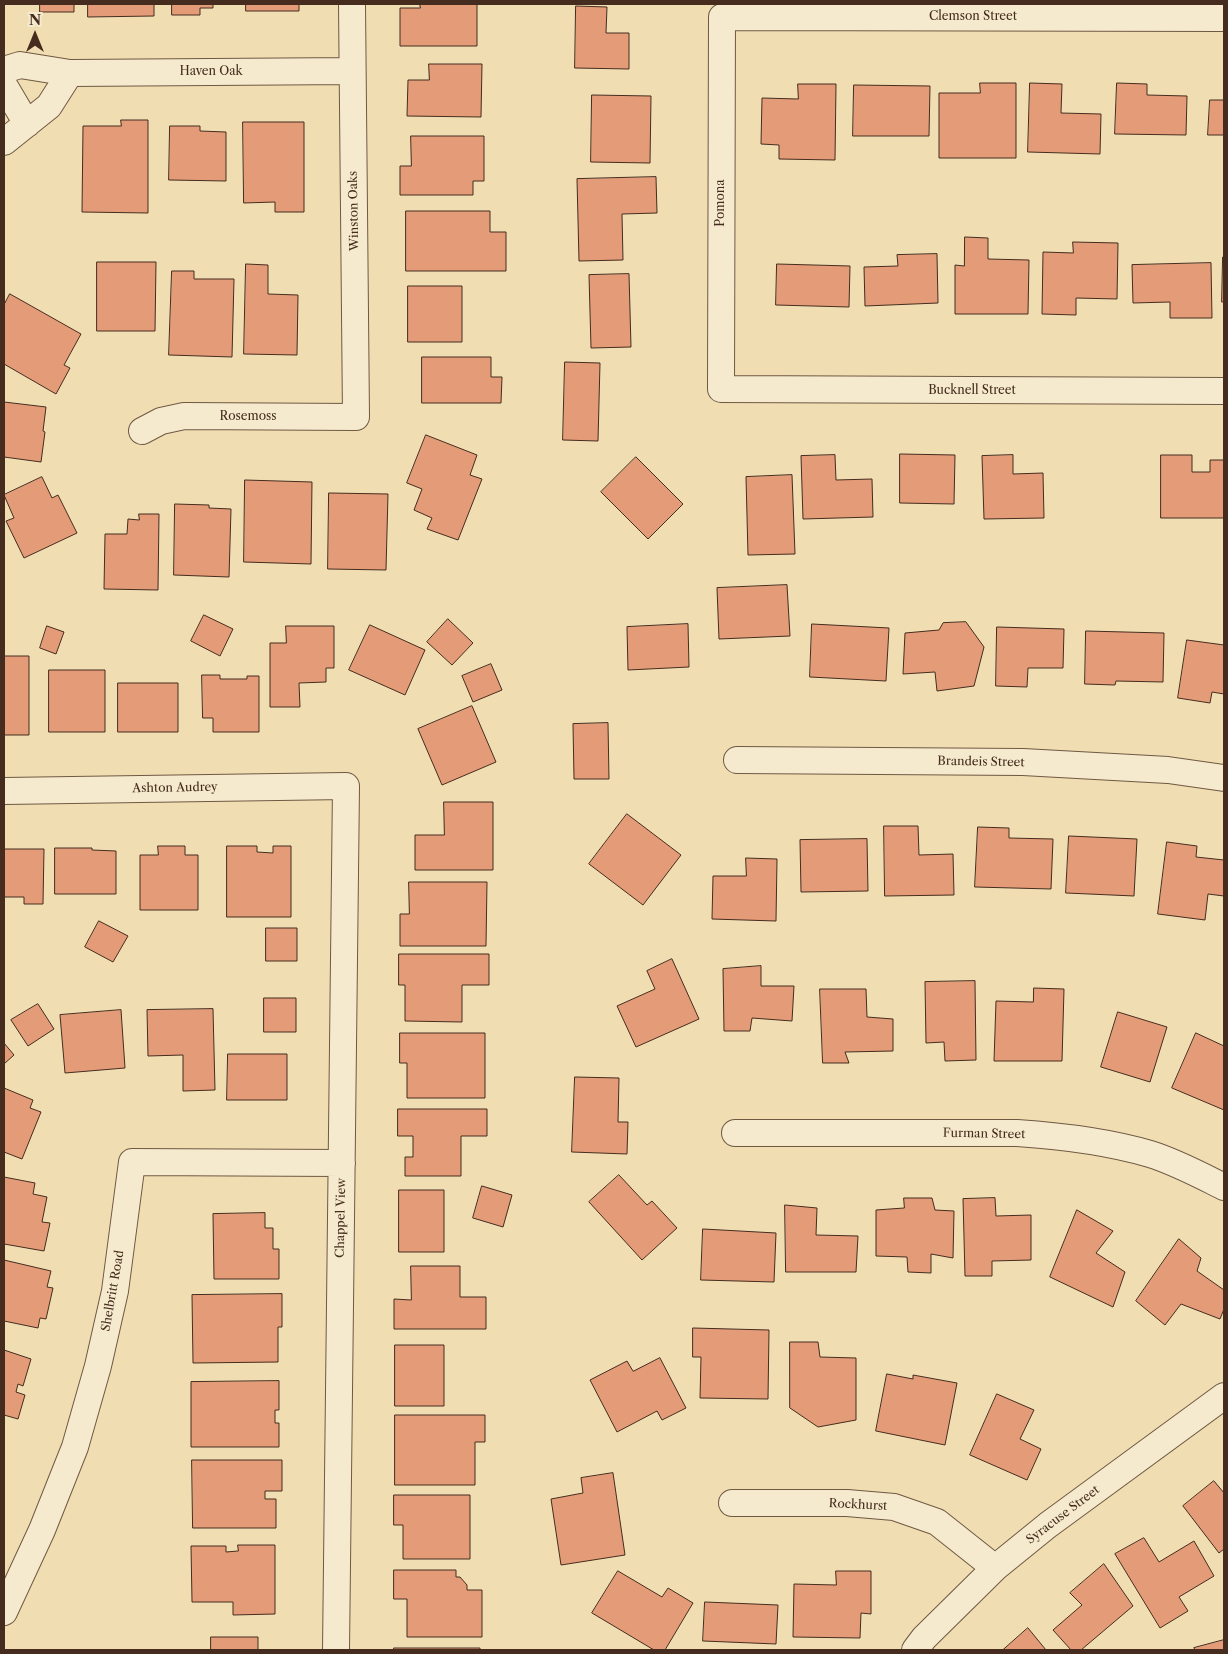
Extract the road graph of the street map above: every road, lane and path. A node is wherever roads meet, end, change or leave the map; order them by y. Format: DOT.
graph roads {
  1 [pos="352,4"];
  2 [pos="722,17"];
  3 [pos="1224,18"];
  4 [pos="4,70"];
  5 [pos="352,71"];
  6 [pos="70,73"];
  7 [pos="4,85"];
  8 [pos="27,124"];
  9 [pos="4,142"];
  10 [pos="721,389"];
  11 [pos="1224,391"];
  12 [pos="356,417"];
  13 [pos="142,431"];
  14 [pos="737,760"];
  15 [pos="1224,778"];
  16 [pos="346,786"];
  17 [pos="4,791"];
  18 [pos="734,1133"];
  19 [pos="342,1163"];
  20 [pos="1224,1187"];
  21 [pos="1224,1396"];
  22 [pos="732,1503"];
  23 [pos="995,1568"];
  24 [pos="4,1612"];
  25 [pos="336,1650"];
  26 [pos="914,1650"];
  1 -- 5 [label="street, Winston Oaks"];
  2 -- 3 [label="street, Clemson Street"];
  2 -- 10 [label="street, Pomona"];
  4 -- 6 [label="street, Haven Oak"];
  5 -- 6 [label="street, Haven Oak"];
  5 -- 12 [label="street, Winston Oaks"];
  6 -- 8 [label="street"];
  7 -- 8 [label="street"];
  8 -- 9 [label="street"];
  10 -- 11 [label="street, Bucknell Street"];
  12 -- 13 [label="street, Rosemoss"];
  14 -- 15 [label="street, Brandeis Street"];
  16 -- 17 [label="street, Ashton Audrey"];
  16 -- 19 [label="street, Chappel View"];
  18 -- 20 [label="street, Furman Street"];
  19 -- 24 [label="street, Shelbritt Road"];
  19 -- 25 [label="street, Chappel View"];
  21 -- 23 [label="street, Syracuse Street"];
  22 -- 23 [label="street, Rockhurst"];
  23 -- 26 [label="street, Syracuse Street"];
}
